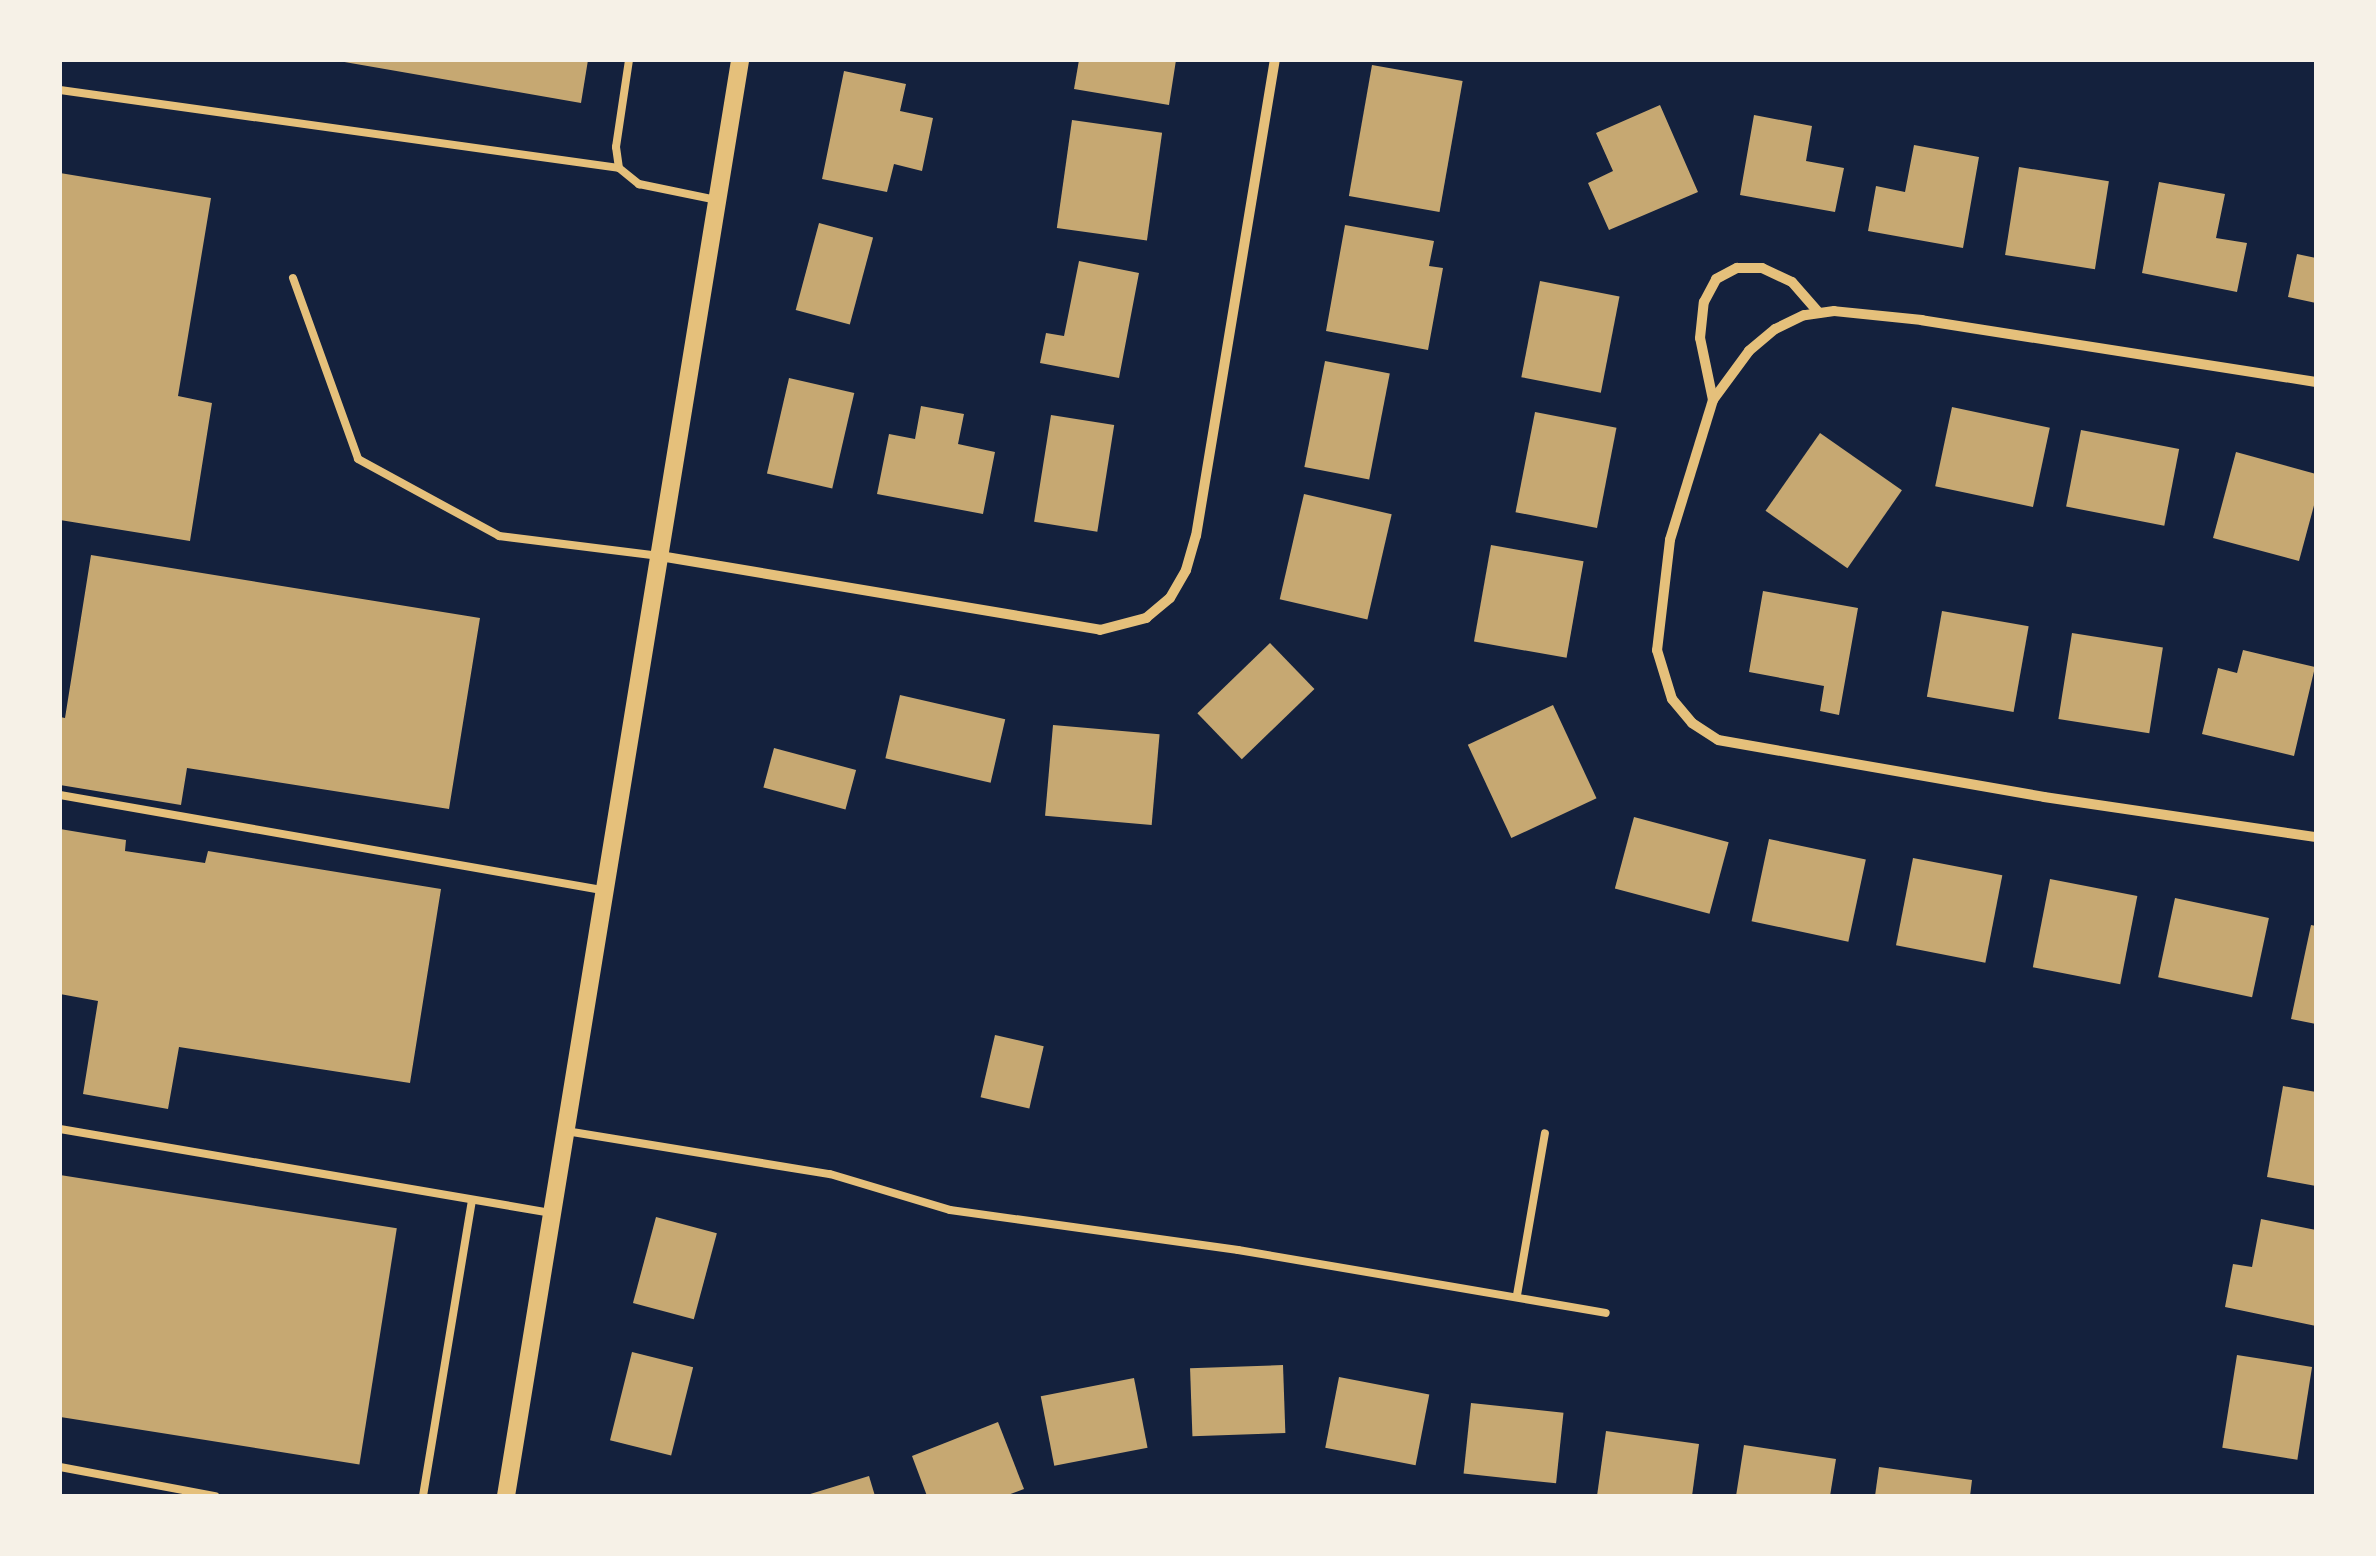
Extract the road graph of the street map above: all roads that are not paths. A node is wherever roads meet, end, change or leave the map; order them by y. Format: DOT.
graph roads {
  1 [pos="630,60"];
  2 [pos="740,60"];
  3 [pos="1275,60"];
  4 [pos="60,90"];
  5 [pos="619,168"];
  6 [pos="717,200"];
  7 [pos="293,278"];
  8 [pos="1819,313"];
  9 [pos="2316,382"];
  10 [pos="1713,400"];
  11 [pos="660,556"];
  12 [pos="60,795"];
  13 [pos="2316,837"];
  14 [pos="606,891"];
  15 [pos="60,1129"];
  16 [pos="566,1131"];
  17 [pos="1545,1133"];
  18 [pos="472,1200"];
  19 [pos="552,1213"];
  20 [pos="1517,1295"];
  21 [pos="1606,1313"];
  22 [pos="60,1467"];
  23 [pos="178,1493"];
  24 [pos="215,1496"];
  25 [pos="423,1496"];
  26 [pos="506,1496"];
  1 -- 5 [label="lane"];
  2 -- 6 [label="street"];
  3 -- 11 [label="street"];
  4 -- 5 [label="lane"];
  5 -- 6 [label="lane"];
  6 -- 11 [label="street"];
  7 -- 11 [label="lane"];
  8 -- 9 [label="street"];
  8 -- 10 [label="street"];
  8 -- 10 [label="street"];
  10 -- 13 [label="street"];
  11 -- 14 [label="street"];
  12 -- 14 [label="lane"];
  14 -- 16 [label="street"];
  15 -- 18 [label="lane"];
  16 -- 19 [label="street"];
  16 -- 20 [label="lane"];
  17 -- 20 [label="lane"];
  18 -- 19 [label="lane"];
  18 -- 25 [label="lane"];
  19 -- 26 [label="street"];
  20 -- 21 [label="lane"];
  22 -- 23 [label="lane"];
  23 -- 24 [label="lane"];
}
